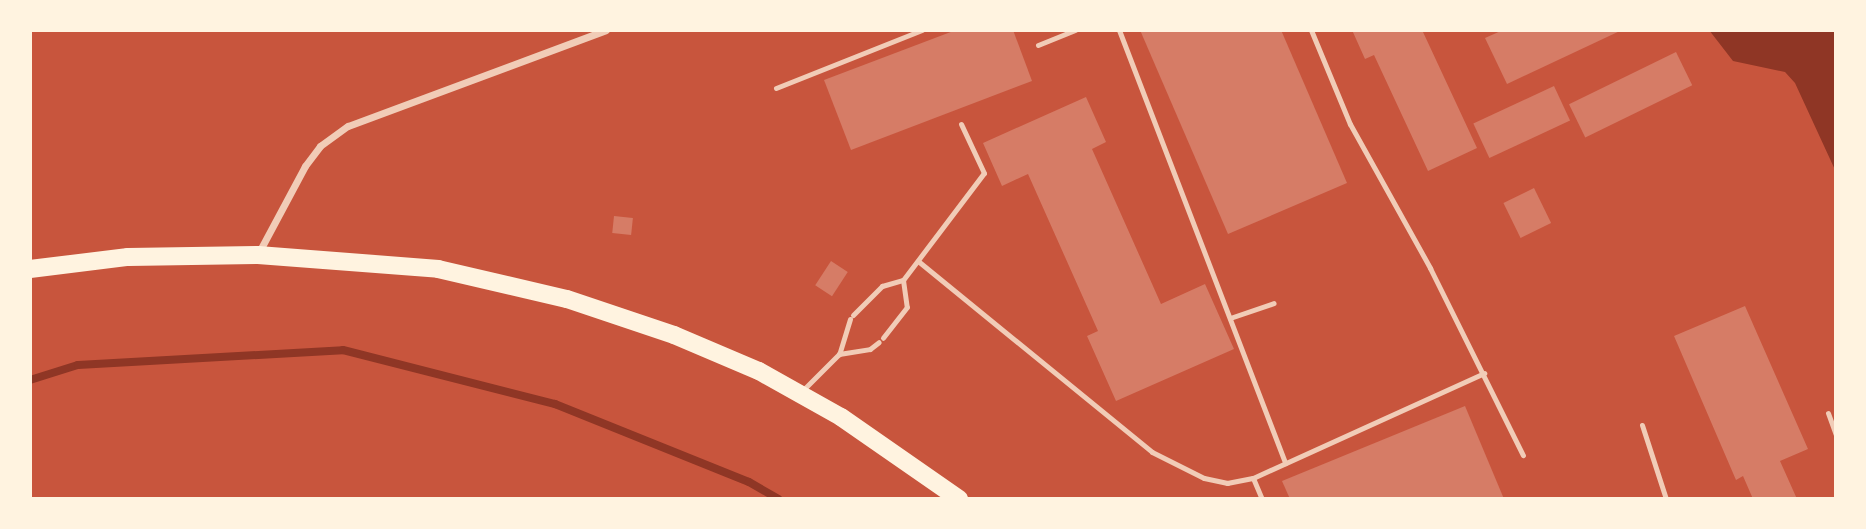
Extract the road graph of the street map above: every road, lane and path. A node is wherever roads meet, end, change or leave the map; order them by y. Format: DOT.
graph roads {
  1 [pos="606,30"];
  2 [pos="922,30"];
  3 [pos="1075,30"];
  4 [pos="1119,30"];
  5 [pos="1311,30"];
  6 [pos="1038,45"];
  7 [pos="776,88"];
  8 [pos="961,124"];
  9 [pos="258,255"];
  10 [pos="918,261"];
  11 [pos="30,269"];
  12 [pos="903,280"];
  13 [pos="1274,303"];
  14 [pos="1230,318"];
  15 [pos="839,354"];
  16 [pos="1484,373"];
  17 [pos="800,394"];
  18 [pos="1828,413"];
  19 [pos="1642,425"];
  20 [pos="1836,435"];
  21 [pos="1523,455"];
  22 [pos="1285,463"];
  23 [pos="1253,478"];
  24 [pos="959,499"];
  25 [pos="1262,499"];
  26 [pos="1666,499"];
  1 -- 9 [label="street"];
  2 -- 7 [label="lane"];
  3 -- 6 [label="lane"];
  4 -- 14 [label="lane"];
  5 -- 16 [label="lane"];
  8 -- 10 [label="lane"];
  9 -- 11 [label="main road"];
  9 -- 17 [label="main road"];
  10 -- 12 [label="lane"];
  10 -- 23 [label="lane"];
  12 -- 15 [label="lane"];
  12 -- 15 [label="lane"];
  13 -- 14 [label="lane"];
  14 -- 22 [label="lane"];
  15 -- 17 [label="lane"];
  16 -- 21 [label="lane"];
  16 -- 22 [label="lane"];
  17 -- 24 [label="main road"];
  18 -- 20 [label="lane"];
  19 -- 26 [label="lane"];
  22 -- 23 [label="lane"];
  23 -- 25 [label="lane"];
}
